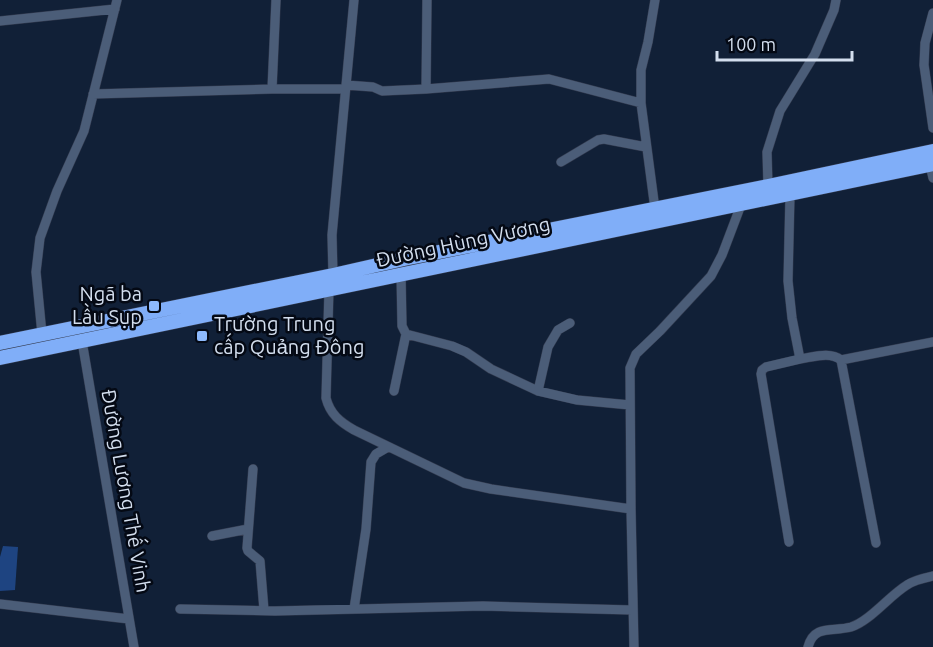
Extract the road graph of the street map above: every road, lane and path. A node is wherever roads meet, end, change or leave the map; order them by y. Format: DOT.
graph roads {
  1 [pos="276,0"];
  2 [pos="354,0"];
  3 [pos="427,0"];
  4 [pos="655,0"];
  5 [pos="837,0"];
  6 [pos="116,4"];
  7 [pos="933,13"];
  8 [pos="0,21"];
  9 [pos="345,87"];
  10 [pos="272,89"];
  11 [pos="426,89"];
  12 [pos="93,94"];
  13 [pos="641,103"];
  14 [pos="933,128"];
  15 [pos="646,147"];
  16 [pos="933,151"];
  17 [pos="561,162"];
  18 [pos="932,169"];
  19 [pos="768,186"];
  20 [pos="790,195"];
  21 [pos="741,205"];
  22 [pos="655,209"];
  23 [pos="401,274"];
  24 [pos="333,275"];
  25 [pos="329,289"];
  26 [pos="570,323"];
  27 [pos="42,334"];
  28 [pos="406,334"];
  29 [pos="82,341"];
  30 [pos="933,342"];
  31 [pos="0,343"];
  32 [pos="0,358"];
  33 [pos="800,359"];
  34 [pos="841,360"];
  35 [pos="538,391"];
  36 [pos="394,392"];
  37 [pos="630,405"];
  38 [pos="388,447"];
  39 [pos="253,469"];
  40 [pos="631,509"];
  41 [pos="248,530"];
  42 [pos="212,536"];
  43 [pos="789,542"];
  44 [pos="876,543"];
  45 [pos="933,576"];
  46 [pos="0,604"];
  47 [pos="180,609"];
  48 [pos="354,609"];
  49 [pos="264,610"];
  50 [pos="632,610"];
  51 [pos="129,618"];
  52 [pos="134,647"];
  53 [pos="634,647"];
  54 [pos="808,647"];
  1 -- 10 [label="street"];
  2 -- 9 [label="street"];
  3 -- 11 [label="street"];
  4 -- 13 [label="street"];
  5 -- 19 [label="street"];
  6 -- 8 [label="street"];
  6 -- 12 [label="street"];
  7 -- 14 [label="street"];
  9 -- 10 [label="street"];
  9 -- 11 [label="street"];
  9 -- 24 [label="street"];
  10 -- 12 [label="street"];
  11 -- 13 [label="street"];
  12 -- 27 [label="street"];
  13 -- 15 [label="street"];
  15 -- 17 [label="street"];
  15 -- 22 [label="street"];
  16 -- 19 [label="highway, Đường Hùng Vương"];
  18 -- 20 [label="highway, Đường Hùng Vương"];
  19 -- 22 [label="highway, Đường Hùng Vương"];
  20 -- 21 [label="highway, Đường Hùng Vương"];
  20 -- 33 [label="street"];
  21 -- 23 [label="highway, Đường Hùng Vương"];
  21 -- 37 [label="street"];
  22 -- 24 [label="highway, Đường Hùng Vương"];
  23 -- 25 [label="highway, Đường Hùng Vương"];
  23 -- 28 [label="street"];
  24 -- 27 [label="highway, Đường Hùng Vương"];
  25 -- 29 [label="highway, Đường Hùng Vương"];
  25 -- 38 [label="street"];
  26 -- 35 [label="street"];
  27 -- 31 [label="highway, Đường Hùng Vương"];
  28 -- 35 [label="street"];
  28 -- 36 [label="street"];
  29 -- 32 [label="highway, Đường Hùng Vương"];
  29 -- 51 [label="street, Đường Lương Thế Vinh"];
  30 -- 34 [label="street"];
  33 -- 34 [label="street"];
  33 -- 43 [label="street"];
  34 -- 44 [label="street"];
  35 -- 37 [label="street"];
  37 -- 40 [label="street"];
  38 -- 40 [label="street"];
  38 -- 48 [label="street"];
  39 -- 41 [label="street"];
  40 -- 50 [label="street"];
  41 -- 42 [label="street"];
  41 -- 49 [label="street"];
  45 -- 54 [label="street"];
  46 -- 51 [label="street"];
  47 -- 49 [label="street"];
  48 -- 49 [label="street"];
  48 -- 50 [label="street"];
  50 -- 53 [label="street"];
  51 -- 52 [label="street, Đường Lương Thế Vinh"];
}
